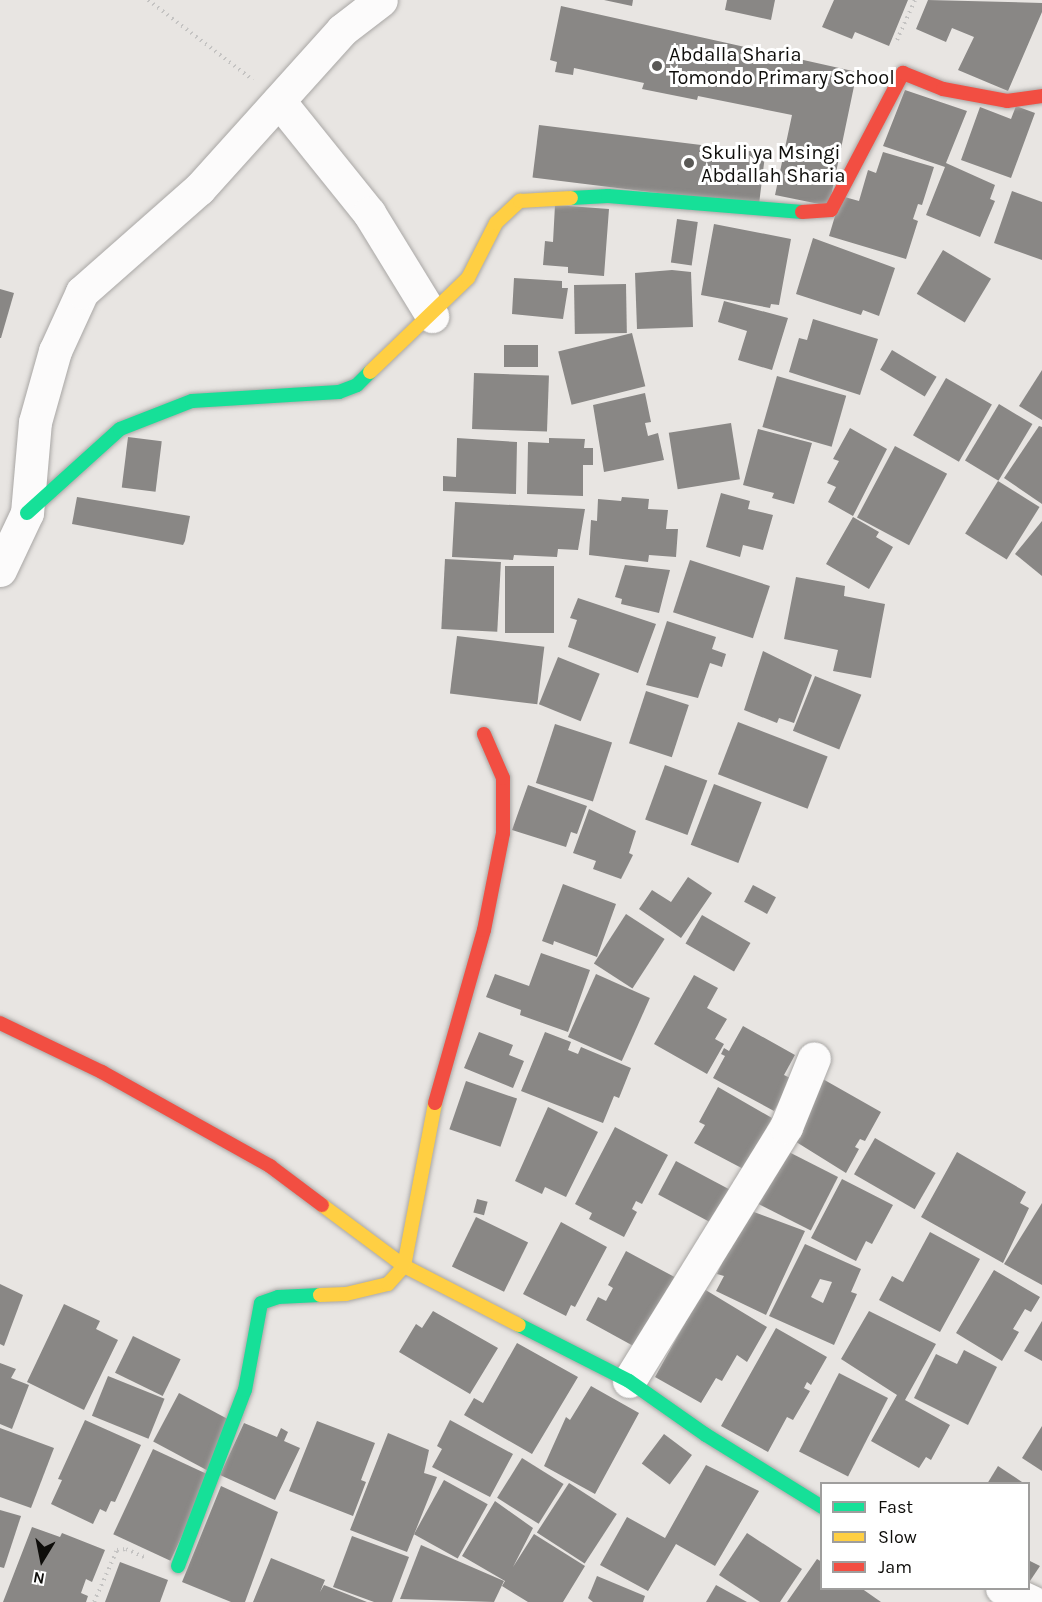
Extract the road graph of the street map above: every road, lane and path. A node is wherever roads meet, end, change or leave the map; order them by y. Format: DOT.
graph roads {
  1 [pos="148,0"];
  2 [pos="381,0"];
  3 [pos="1042,96"];
  4 [pos="279,101"];
  5 [pos="432,315"];
  6 [pos="27,513"];
  7 [pos="0,570"];
  8 [pos="484,734"];
  9 [pos="0,1023"];
  10 [pos="814,1058"];
  11 [pos="404,1266"];
  12 [pos="628,1381"];
  13 [pos="820,1507"];
  14 [pos="178,1566"];
  15 [pos="1006,1590"];
  16 [pos="94,1602"];
  17 [pos="1032,1602"];
  1 -- 4 [label="path"];
  2 -- 4 [label="street"];
  3 -- 5 [label="street"];
  4 -- 5 [label="street"];
  4 -- 6 [label="street"];
  5 -- 6 [label="street"];
  6 -- 7 [label="street"];
  8 -- 11 [label="street"];
  9 -- 11 [label="street"];
  10 -- 12 [label="street"];
  11 -- 12 [label="street"];
  11 -- 14 [label="street"];
  12 -- 13 [label="street"];
  14 -- 16 [label="path"];
  15 -- 17 [label="street"];
}
